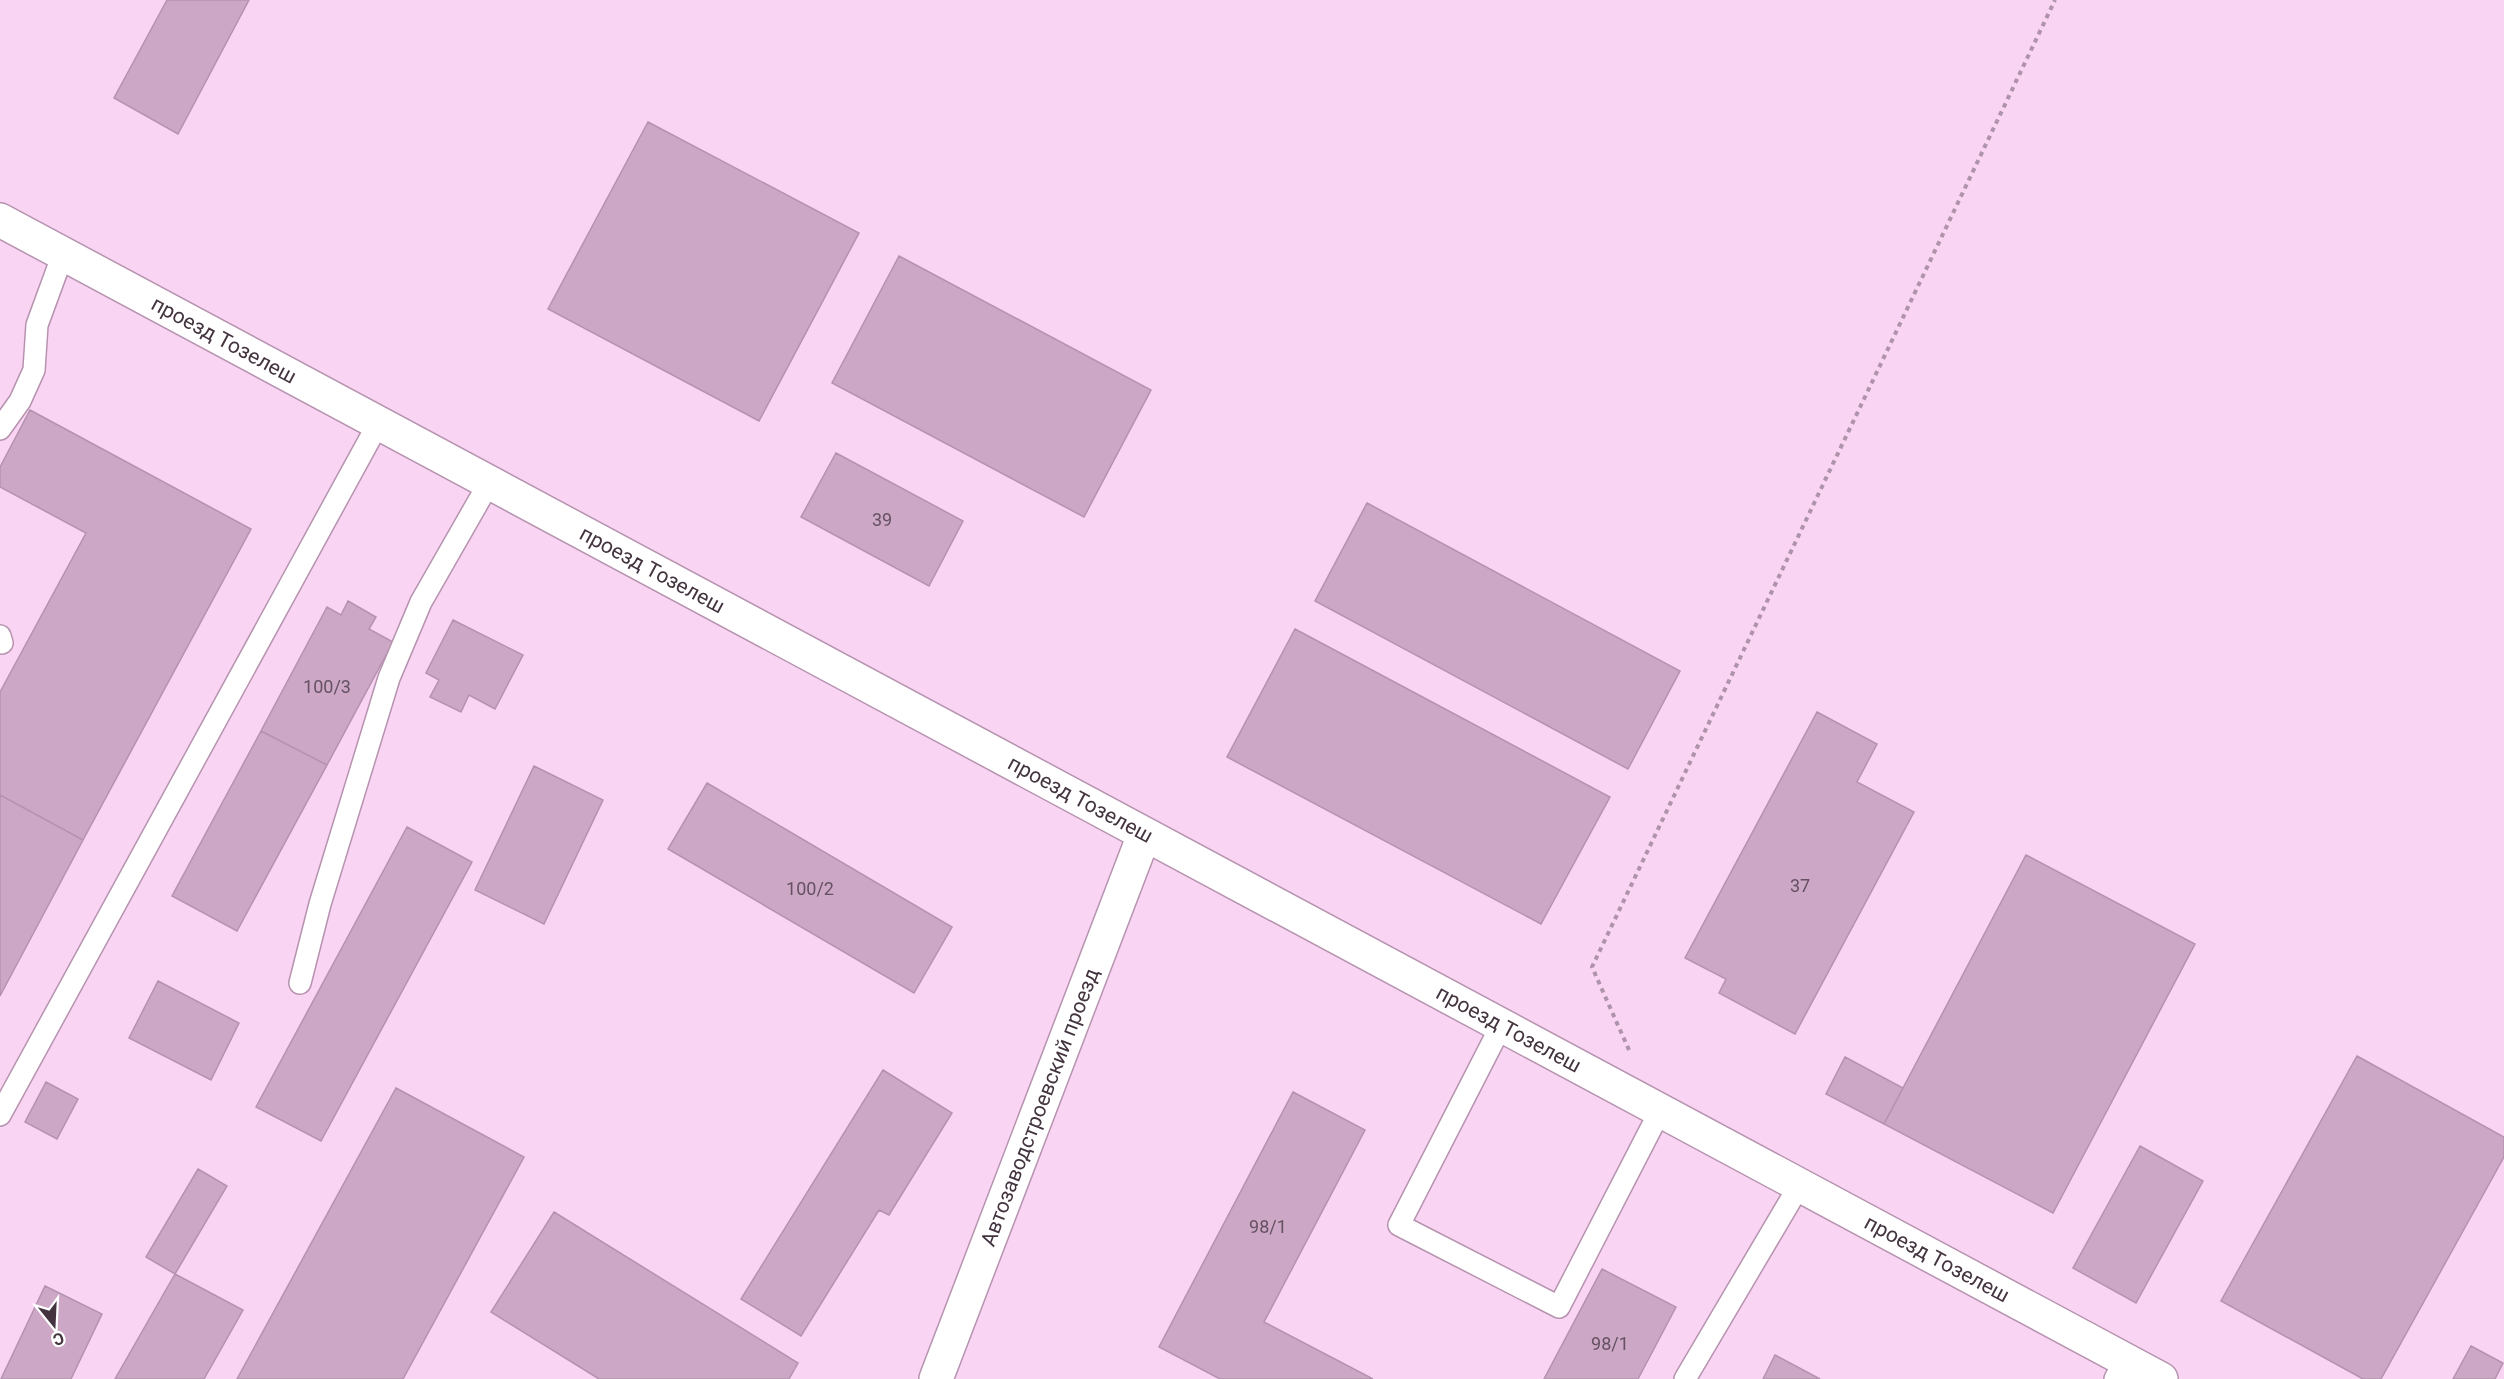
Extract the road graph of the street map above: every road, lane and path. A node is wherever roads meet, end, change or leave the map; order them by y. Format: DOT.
graph roads {
  1 [pos="2055,0"];
  2 [pos="0,220"];
  3 [pos="63,254"];
  4 [pos="378,423"];
  5 [pos="0,429"];
  6 [pos="489,483"];
  7 [pos="1144,834"];
  8 [pos="300,982"];
  9 [pos="1501,1026"];
  10 [pos="1617,1087"];
  11 [pos="1660,1111"];
  12 [pos="0,1115"];
  13 [pos="1800,1186"];
  14 [pos="2120,1369"];
  15 [pos="936,1379"];
  16 [pos="1685,1379"];
  17 [pos="2161,1379"];
  1 -- 10 [label="path"];
  2 -- 3 [label="street, проезд Тозелеш"];
  3 -- 4 [label="street, проезд Тозелеш"];
  3 -- 5 [label="lane"];
  4 -- 6 [label="street, проезд Тозелеш"];
  4 -- 12 [label="lane"];
  6 -- 7 [label="street, проезд Тозелеш"];
  6 -- 8 [label="lane"];
  7 -- 9 [label="street, проезд Тозелеш"];
  7 -- 15 [label="street, Автозаводстроевский проезд"];
  9 -- 10 [label="street, проезд Тозелеш"];
  9 -- 11 [label="lane"];
  10 -- 11 [label="street, проезд Тозелеш"];
  11 -- 13 [label="street, проезд Тозелеш"];
  13 -- 14 [label="street, проезд Тозелеш"];
  13 -- 16 [label="lane"];
  14 -- 17 [label="street, проезд Тозелеш"];
}
